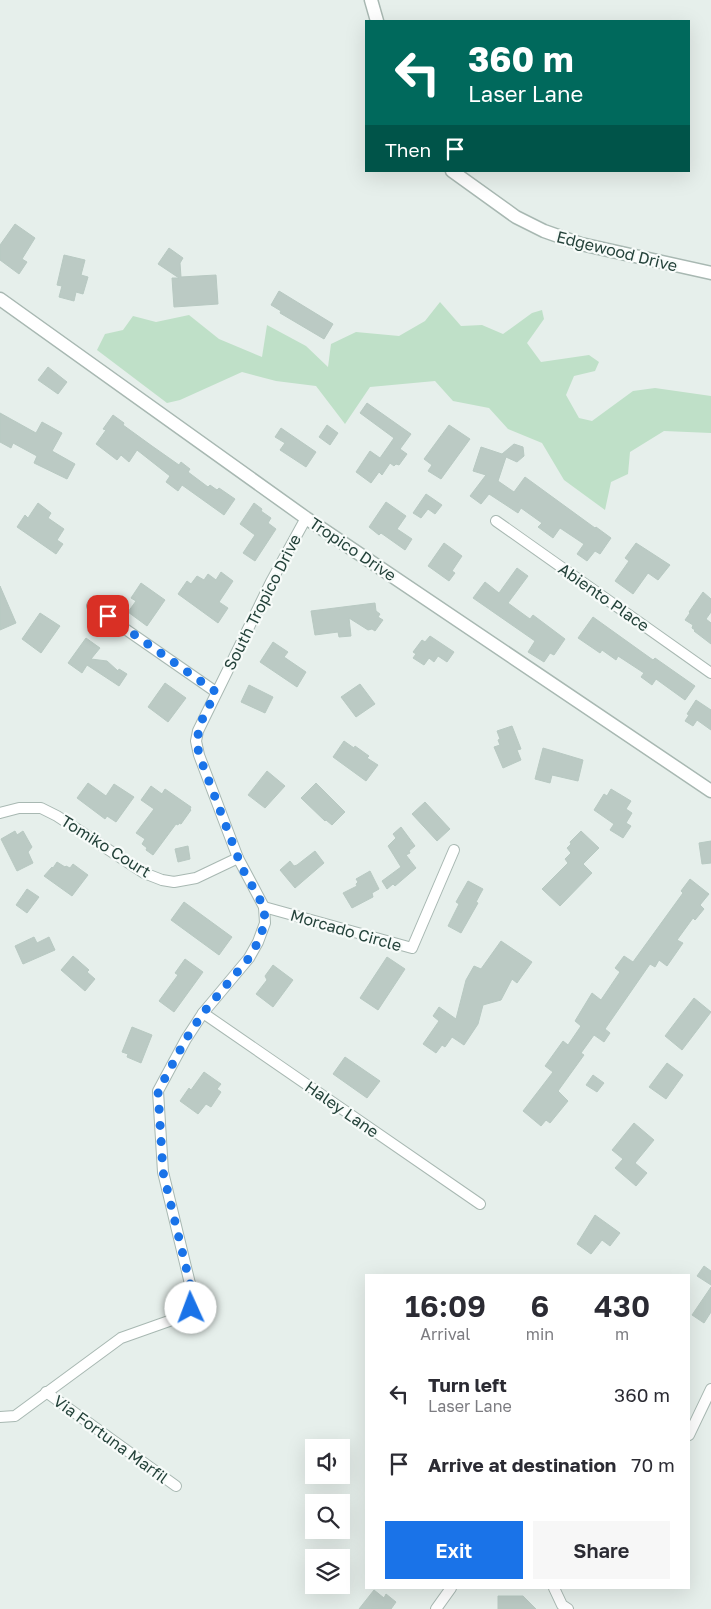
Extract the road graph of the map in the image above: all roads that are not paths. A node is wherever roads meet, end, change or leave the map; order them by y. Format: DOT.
graph roads {
  1 [pos="371,0"];
  2 [pos="377,20"];
  3 [pos="453,172"];
  4 [pos="711,273"];
  5 [pos="0,299"];
  6 [pos="306,518"];
  7 [pos="496,521"];
  8 [pos="92,606"];
  9 [pos="711,673"];
  10 [pos="216,692"];
  11 [pos="711,791"];
  12 [pos="0,813"];
  13 [pos="454,850"];
  14 [pos="238,858"];
  15 [pos="264,907"];
  16 [pos="203,1013"];
  17 [pos="480,1204"];
  18 [pos="711,1389"];
  19 [pos="46,1392"];
  20 [pos="0,1418"];
  21 [pos="690,1433"];
  22 [pos="176,1486"];
  23 [pos="450,1589"];
  24 [pos="554,1589"];
  25 [pos="436,1609"];
  26 [pos="568,1609"];
  1 -- 2 [label="street"];
  3 -- 4 [label="street, Edgewood Drive"];
  5 -- 6 [label="street, Tropico Drive"];
  6 -- 10 [label="street, South Tropico Drive"];
  6 -- 11 [label="street, Tropico Drive"];
  7 -- 9 [label="street, Abiento Place"];
  8 -- 10 [label="street"];
  10 -- 14 [label="street, South Tropico Drive"];
  12 -- 14 [label="street, Tomiko Court"];
  13 -- 15 [label="street, Morcado Circle"];
  14 -- 15 [label="street, South Tropico Drive"];
  15 -- 16 [label="street"];
  16 -- 17 [label="street, Haley Lane"];
  16 -- 19 [label="street"];
  18 -- 21 [label="street"];
  19 -- 20 [label="street"];
  19 -- 22 [label="street, Via Fortuna Marfil"];
  23 -- 25 [label="street"];
  24 -- 26 [label="street"];
}
